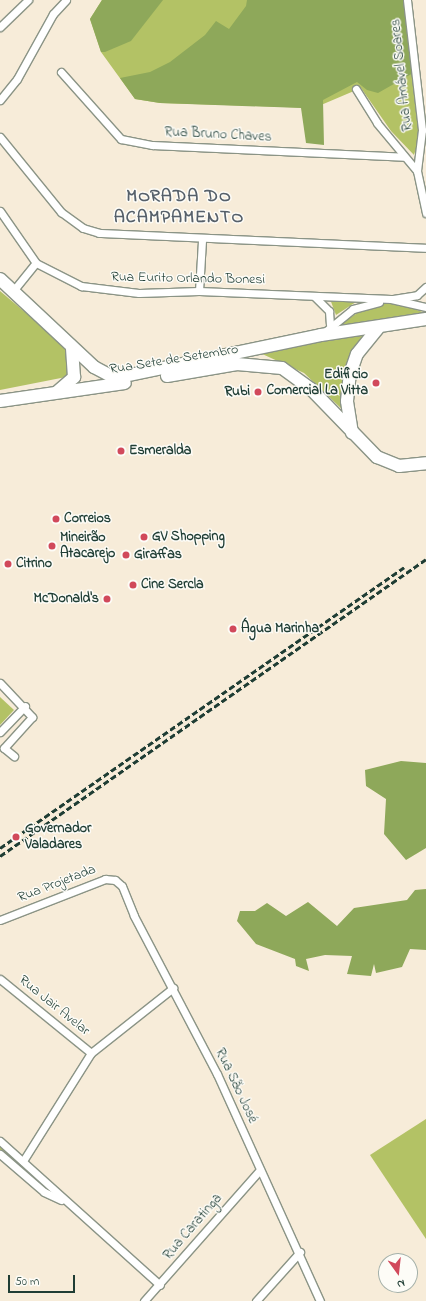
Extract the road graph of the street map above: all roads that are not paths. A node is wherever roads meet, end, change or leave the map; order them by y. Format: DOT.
graph roads {
  1 [pos="28,0"];
  2 [pos="66,0"];
  3 [pos="407,0"];
  4 [pos="0,27"];
  5 [pos="61,72"];
  6 [pos="356,89"];
  7 [pos="0,100"];
  8 [pos="0,137"];
  9 [pos="404,157"];
  10 [pos="417,171"];
  11 [pos="0,211"];
  12 [pos="426,213"];
  13 [pos="202,240"];
  14 [pos="426,248"];
  15 [pos="36,262"];
  16 [pos="0,279"];
  17 [pos="426,287"];
  18 [pos="13,291"];
  19 [pos="199,291"];
  20 [pos="313,296"];
  21 [pos="391,299"];
  22 [pos="426,307"];
  23 [pos="426,319"];
  24 [pos="330,324"];
  25 [pos="378,328"];
  26 [pos="321,335"];
  27 [pos="72,348"];
  28 [pos="55,393"];
  29 [pos="0,401"];
  30 [pos="352,433"];
  31 [pos="426,463"];
  32 [pos="0,683"];
  33 [pos="25,706"];
  34 [pos="0,732"];
  35 [pos="14,756"];
  36 [pos="122,886"];
  37 [pos="0,920"];
  38 [pos="0,979"];
  39 [pos="173,988"];
  40 [pos="91,1053"];
  41 [pos="0,1141"];
  42 [pos="0,1154"];
  43 [pos="23,1162"];
  44 [pos="260,1170"];
  45 [pos="63,1201"];
  46 [pos="300,1252"];
  47 [pos="160,1285"];
  48 [pos="144,1301"];
  49 [pos="256,1301"];
  50 [pos="320,1301"];
  1 -- 4 [label="street"];
  2 -- 7 [label="street"];
  3 -- 10 [label="street, Rua Amável Soares"];
  5 -- 9 [label="street, Rua Bruno Chaves"];
  6 -- 9 [label="street, Rua Amável Soares"];
  8 -- 13 [label="street"];
  9 -- 10 [label="street, Rua Amável Soares"];
  10 -- 12 [label="street, Rua Amável Soares"];
  11 -- 15 [label="street, Rua Eurito Orlando Bonesi"];
  13 -- 14 [label="street"];
  13 -- 19 [label="street"];
  15 -- 18 [label="street"];
  15 -- 19 [label="street, Rua Eurito Orlando Bonesi"];
  16 -- 18 [label="main road, Rua Sete de Setembro"];
  17 -- 21 [label="street, Rua Eurito Orlando Bonesi"];
  18 -- 27 [label="main road, Rua Sete de Setembro"];
  19 -- 20 [label="street, Rua Eurito Orlando Bonesi"];
  20 -- 21 [label="street, Rua Eurito Orlando Bonesi"];
  20 -- 24 [label="street"];
  21 -- 22 [label="street, Rua Eurito Orlando Bonesi"];
  21 -- 24 [label="street, Rua Eurito Orlando Bonesi"];
  23 -- 25 [label="main road, Rua Sete de Setembro"];
  24 -- 26 [label="street, Rua Eurito Orlando Bonesi"];
  25 -- 26 [label="main road, Rua Sete de Setembro"];
  25 -- 30 [label="main road"];
  26 -- 27 [label="main road, Rua Sete de Setembro"];
  27 -- 28 [label="main road"];
  28 -- 29 [label="main road, Rua Sete de Setembro"];
  28 -- 30 [label="main road, Rua Sete de Setembro"];
  30 -- 31 [label="main road, Rua Sete de Setembro"];
  32 -- 33 [label="street"];
  33 -- 34 [label="street"];
  33 -- 35 [label="street"];
  36 -- 37 [label="street, Rua Projetada"];
  36 -- 39 [label="street, Rua São José"];
  38 -- 40 [label="street, Rua Jair Avelar"];
  39 -- 40 [label="street"];
  39 -- 44 [label="street, Rua São José"];
  40 -- 43 [label="street"];
  41 -- 43 [label="street"];
  42 -- 45 [label="street"];
  43 -- 45 [label="street"];
  44 -- 46 [label="street, Rua São José"];
  44 -- 47 [label="street, Rua Caratinga"];
  45 -- 47 [label="street"];
  46 -- 49 [label="street"];
  46 -- 50 [label="street, Rua São José"];
  47 -- 48 [label="street, Rua Caratinga"];
}
